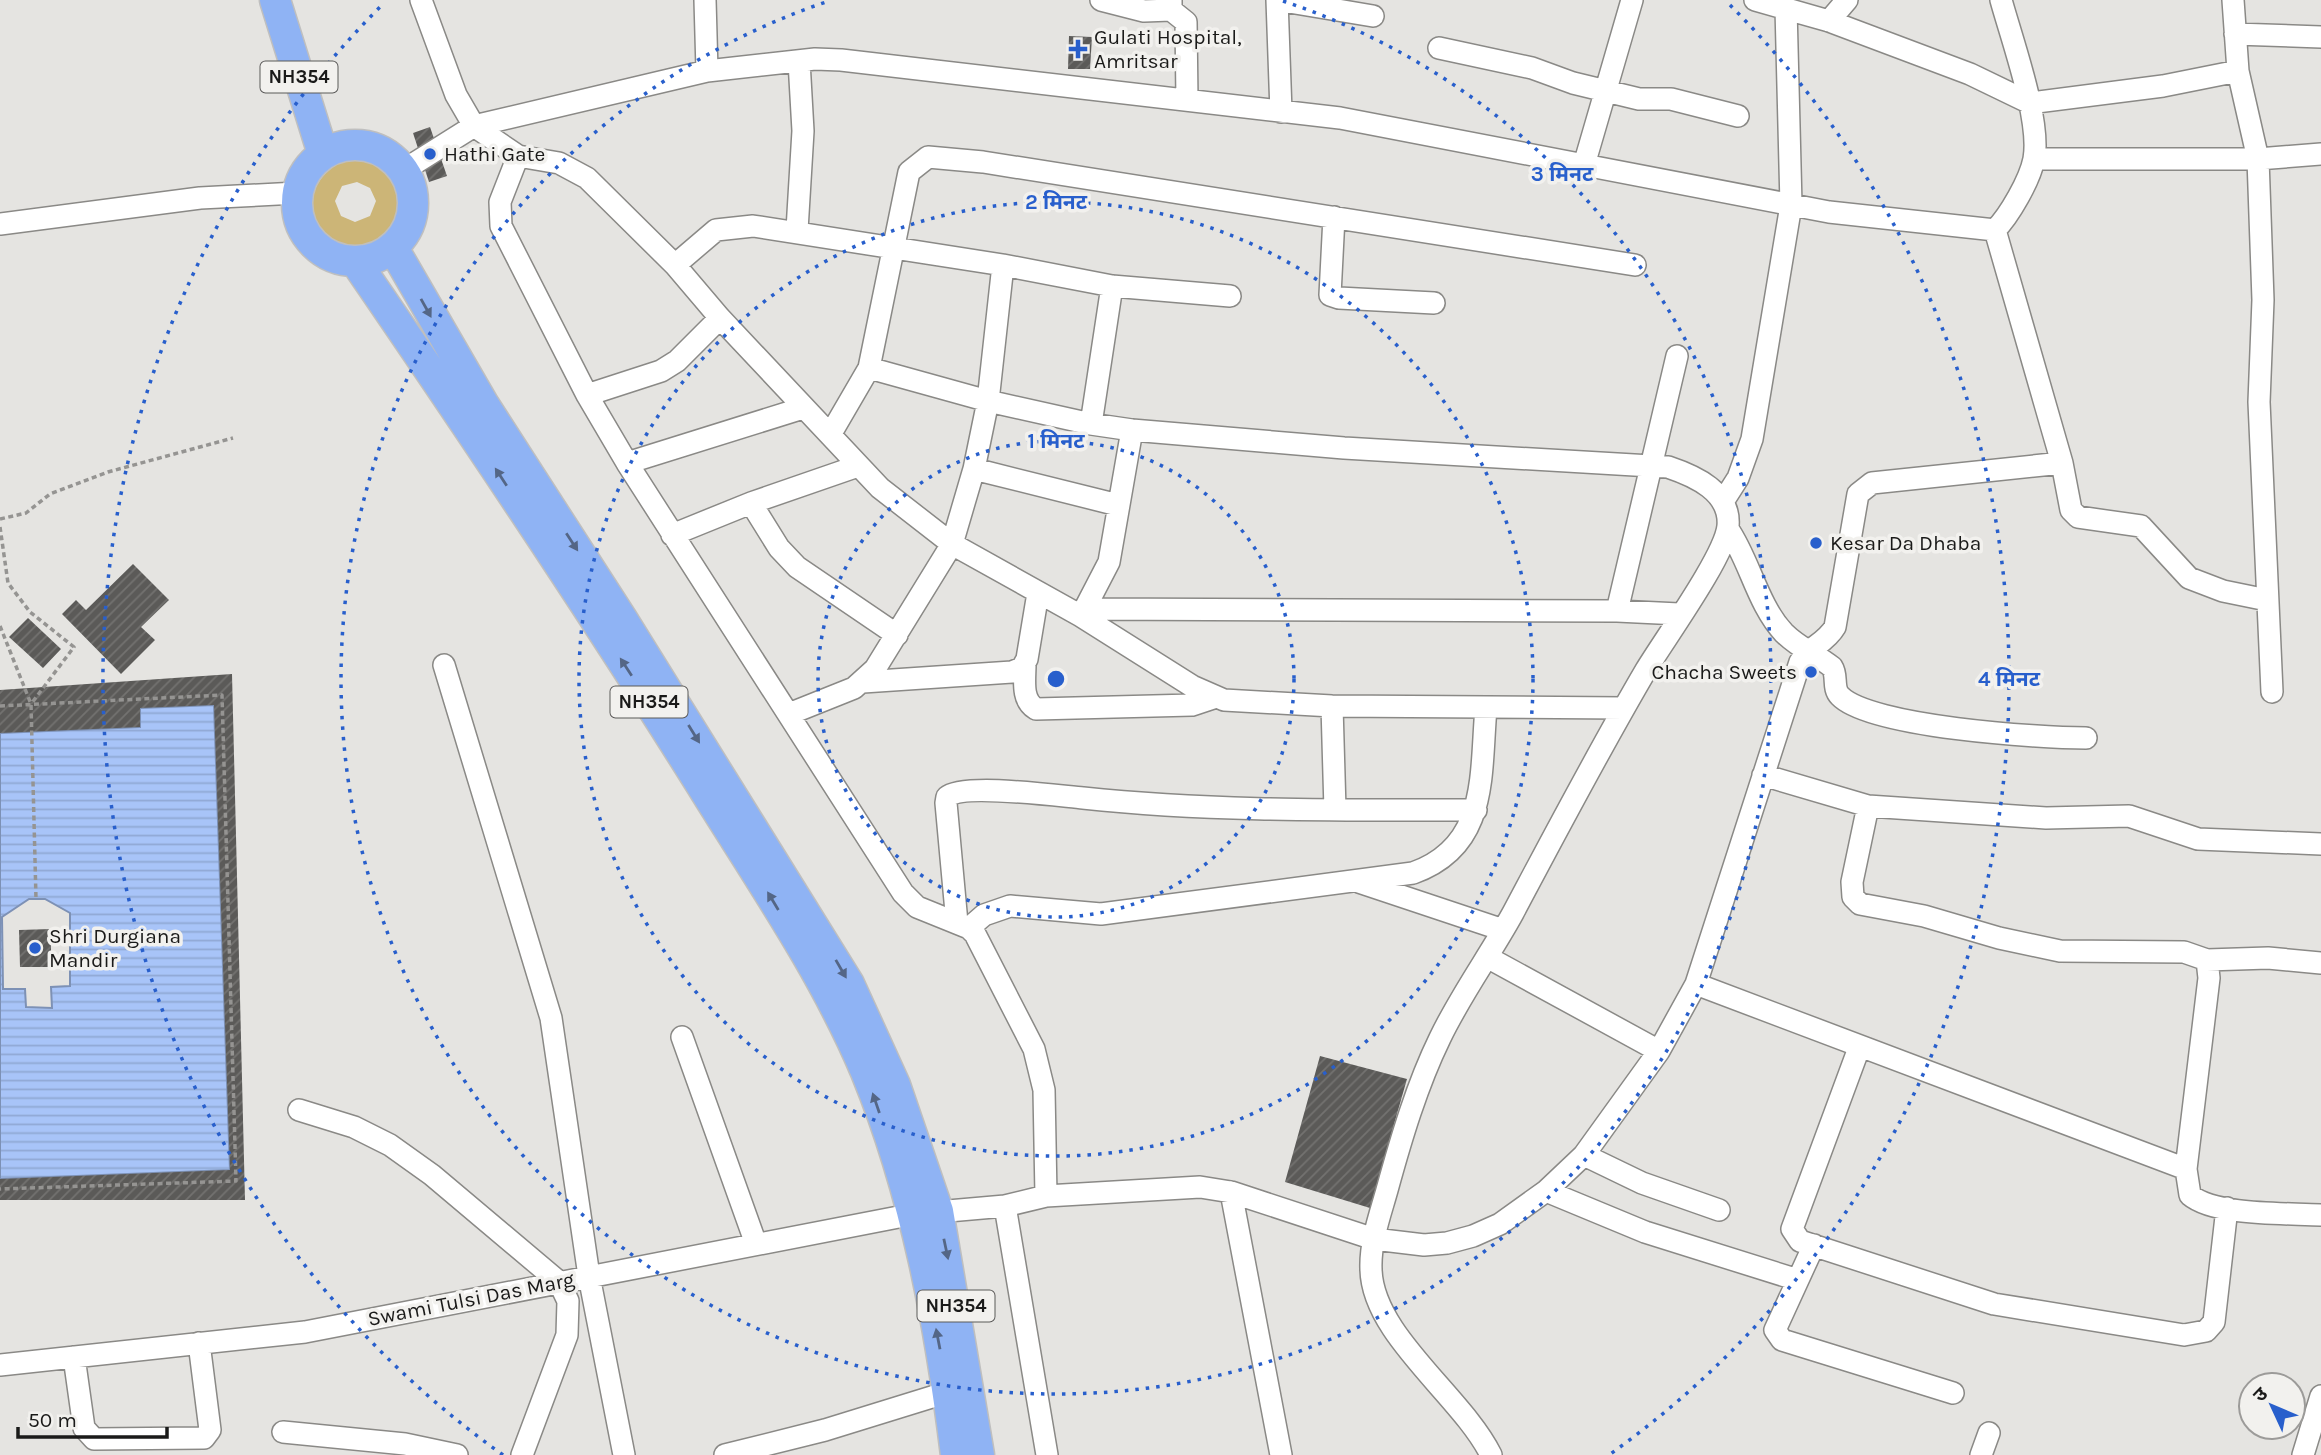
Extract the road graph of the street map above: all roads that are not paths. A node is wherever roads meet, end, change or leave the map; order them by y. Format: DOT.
graph roads {
  1 [pos="275,0"];
  2 [pos="421,0"];
  3 [pos="705,0"];
  4 [pos="1101,0"];
  5 [pos="1277,0"];
  6 [pos="1632,0"];
  7 [pos="1755,0"];
  8 [pos="1847,0"];
  9 [pos="2001,0"];
  10 [pos="2233,0"];
  11 [pos="1171,5"];
  12 [pos="1786,8"];
  13 [pos="1373,16"];
  14 [pos="1829,20"];
  15 [pos="2235,34"];
  16 [pos="2321,37"];
  17 [pos="1439,48"];
  18 [pos="799,61"];
  19 [pos="707,71"];
  20 [pos="2238,71"];
  21 [pos="1607,90"];
  22 [pos="1187,100"];
  23 [pos="2030,103"];
  24 [pos="1281,112"];
  25 [pos="1738,116"];
  26 [pos="474,126"];
  27 [pos="323,154"];
  28 [pos="2321,154"];
  29 [pos="518,156"];
  30 [pos="2034,159"];
  31 [pos="2258,159"];
  32 [pos="1584,165"];
  33 [pos="404,170"];
  34 [pos="298,193"];
  35 [pos="1791,205"];
  36 [pos="1334,217"];
  37 [pos="0,224"];
  38 [pos="797,230"];
  39 [pos="1994,230"];
  40 [pos="892,247"];
  41 [pos="393,248"];
  42 [pos="355,261"];
  43 [pos="675,265"];
  44 [pos="1003,265"];
  45 [pos="1635,265"];
  46 [pos="1112,286"];
  47 [pos="1230,296"];
  48 [pos="1434,303"];
  49 [pos="720,318"];
  50 [pos="1677,356"];
  51 [pos="869,368"];
  52 [pos="587,395"];
  53 [pos="988,401"];
  54 [pos="803,408"];
  55 [pos="1091,425"];
  56 [pos="1132,430"];
  57 [pos="830,435"];
  58 [pos="627,463"];
  59 [pos="2062,463"];
  60 [pos="1652,465"];
  61 [pos="858,466"];
  62 [pos="974,469"];
  63 [pos="1724,500"];
  64 [pos="751,503"];
  65 [pos="1118,505"];
  66 [pos="1728,528"];
  67 [pos="672,535"];
  68 [pos="952,544"];
  69 [pos="1038,593"];
  70 [pos="2267,600"];
  71 [pos="1616,611"];
  72 [pos="1083,612"];
  73 [pos="1679,614"];
  74 [pos="897,635"];
  75 [pos="1806,653"];
  76 [pos="1025,664"];
  77 [pos="444,665"];
  78 [pos="863,682"];
  79 [pos="2272,692"];
  80 [pos="1216,697"];
  81 [pos="1332,706"];
  82 [pos="1486,708"];
  83 [pos="1624,708"];
  84 [pos="789,714"];
  85 [pos="2086,738"];
  86 [pos="1763,775"];
  87 [pos="1868,806"];
  88 [pos="1335,810"];
  89 [pos="1476,810"];
  90 [pos="2321,844"];
  91 [pos="1354,881"];
  92 [pos="963,926"];
  93 [pos="1503,930"];
  94 [pos="1487,957"];
  95 [pos="2207,960"];
  96 [pos="2321,963"];
  97 [pos="1696,984"];
  98 [pos="682,1037"];
  99 [pos="1859,1048"];
  100 [pos="1659,1051"];
  101 [pos="299,1110"];
  102 [pos="1584,1155"];
  103 [pos="2186,1169"];
  104 [pos="1546,1191"];
  105 [pos="1231,1192"];
  106 [pos="1046,1196"];
  107 [pos="1005,1206"];
  108 [pos="2227,1208"];
  109 [pos="1719,1210"];
  110 [pos="926,1213"];
  111 [pos="2321,1215"];
  112 [pos="1374,1239"];
  113 [pos="756,1244"];
  114 [pos="1814,1245"];
  115 [pos="589,1276"];
  116 [pos="1798,1280"];
  117 [pos="559,1282"];
  118 [pos="199,1343"];
  119 [pos="74,1357"];
  120 [pos="0,1365"];
  121 [pos="948,1392"];
  122 [pos="1953,1393"];
  123 [pos="2321,1396"];
  124 [pos="283,1432"];
  125 [pos="1989,1433"];
  126 [pos="457,1455"];
  127 [pos="522,1455"];
  128 [pos="624,1455"];
  129 [pos="725,1455"];
  130 [pos="956,1455"];
  131 [pos="979,1455"];
  132 [pos="1047,1455"];
  133 [pos="1281,1455"];
  134 [pos="1491,1455"];
  135 [pos="1981,1455"];
  136 [pos="2303,1455"];
  1 -- 27 [label="highway, NH354"];
  2 -- 26 [label="street"];
  3 -- 19 [label="street"];
  4 -- 11 [label="street"];
  5 -- 13 [label="street"];
  5 -- 24 [label="street"];
  6 -- 21 [label="street"];
  7 -- 12 [label="street"];
  8 -- 14 [label="street"];
  9 -- 23 [label="street"];
  10 -- 15 [label="street"];
  11 -- 22 [label="street"];
  12 -- 14 [label="street"];
  12 -- 35 [label="street"];
  14 -- 23 [label="street"];
  15 -- 16 [label="street"];
  15 -- 20 [label="street"];
  17 -- 21 [label="street"];
  18 -- 19 [label="street"];
  18 -- 22 [label="street"];
  18 -- 38 [label="street"];
  19 -- 26 [label="street"];
  20 -- 23 [label="street"];
  20 -- 31 [label="street"];
  21 -- 25 [label="street"];
  21 -- 32 [label="street"];
  22 -- 24 [label="street"];
  23 -- 30 [label="street"];
  24 -- 32 [label="street"];
  26 -- 29 [label="street"];
  26 -- 33 [label="street"];
  27 -- 33 [label="highway"];
  27 -- 34 [label="highway"];
  28 -- 31 [label="street"];
  29 -- 43 [label="street"];
  29 -- 52 [label="street"];
  30 -- 31 [label="street"];
  30 -- 39 [label="street"];
  31 -- 70 [label="street"];
  32 -- 35 [label="street"];
  33 -- 41 [label="highway"];
  34 -- 37 [label="street"];
  34 -- 42 [label="highway"];
  35 -- 39 [label="street"];
  35 -- 63 [label="street"];
  36 -- 40 [label="street"];
  36 -- 45 [label="street"];
  36 -- 48 [label="street"];
  38 -- 40 [label="street"];
  38 -- 43 [label="street"];
  39 -- 59 [label="street"];
  40 -- 44 [label="street"];
  40 -- 51 [label="street"];
  41 -- 42 [label="highway"];
  41 -- 110 [label="highway, NH354, one-way"];
  110 -- 42 [label="highway, NH354, one-way"];
  43 -- 49 [label="street"];
  44 -- 46 [label="street"];
  44 -- 53 [label="street"];
  46 -- 47 [label="street"];
  46 -- 55 [label="street"];
  49 -- 52 [label="street"];
  49 -- 54 [label="street"];
  50 -- 60 [label="street"];
  51 -- 53 [label="street"];
  51 -- 57 [label="street"];
  52 -- 58 [label="street"];
  53 -- 55 [label="street"];
  53 -- 62 [label="street"];
  54 -- 57 [label="street"];
  54 -- 58 [label="street"];
  55 -- 56 [label="street"];
  56 -- 60 [label="street"];
  56 -- 65 [label="street"];
  57 -- 61 [label="street"];
  58 -- 67 [label="street"];
  59 -- 70 [label="street"];
  59 -- 75 [label="street"];
  60 -- 63 [label="street"];
  60 -- 71 [label="street"];
  61 -- 64 [label="street"];
  61 -- 68 [label="street"];
  62 -- 65 [label="street"];
  62 -- 68 [label="street"];
  63 -- 66 [label="street"];
  64 -- 67 [label="street"];
  64 -- 74 [label="street"];
  65 -- 72 [label="street"];
  66 -- 73 [label="street"];
  66 -- 75 [label="street"];
  67 -- 84 [label="street"];
  68 -- 69 [label="street"];
  68 -- 74 [label="street"];
  69 -- 72 [label="street"];
  69 -- 76 [label="street"];
  70 -- 79 [label="street"];
  71 -- 72 [label="street"];
  71 -- 73 [label="street"];
  72 -- 80 [label="street"];
  73 -- 83 [label="street"];
  74 -- 78 [label="street"];
  75 -- 85 [label="street"];
  75 -- 86 [label="street, Swami Tulsi Das Marg"];
  76 -- 78 [label="street"];
  76 -- 80 [label="street"];
  77 -- 115 [label="street"];
  78 -- 84 [label="street"];
  80 -- 81 [label="street"];
  81 -- 82 [label="street"];
  81 -- 88 [label="street"];
  82 -- 83 [label="street"];
  82 -- 89 [label="street"];
  83 -- 93 [label="street"];
  84 -- 92 [label="street"];
  86 -- 87 [label="street"];
  86 -- 97 [label="street, Swami Tulsi Das Marg"];
  87 -- 90 [label="street"];
  87 -- 95 [label="street"];
  88 -- 89 [label="street"];
  88 -- 92 [label="street"];
  89 -- 91 [label="street"];
  91 -- 92 [label="street"];
  91 -- 93 [label="street"];
  92 -- 106 [label="street"];
  93 -- 94 [label="street"];
  94 -- 100 [label="street"];
  94 -- 112 [label="street"];
  95 -- 96 [label="street"];
  95 -- 103 [label="street"];
  97 -- 99 [label="street"];
  97 -- 100 [label="street, Swami Tulsi Das Marg"];
  98 -- 113 [label="street"];
  99 -- 103 [label="street"];
  99 -- 114 [label="street"];
  100 -- 102 [label="street, Swami Tulsi Das Marg"];
  101 -- 117 [label="street"];
  102 -- 104 [label="street, Swami Tulsi Das Marg"];
  102 -- 109 [label="street"];
  103 -- 108 [label="street"];
  104 -- 112 [label="street, Swami Tulsi Das Marg"];
  104 -- 116 [label="street"];
  105 -- 106 [label="street, Swami Tulsi Das Marg"];
  105 -- 112 [label="street, Swami Tulsi Das Marg"];
  105 -- 133 [label="street"];
  106 -- 107 [label="street, Swami Tulsi Das Marg"];
  107 -- 110 [label="street, Swami Tulsi Das Marg"];
  107 -- 132 [label="street"];
  108 -- 111 [label="street"];
  108 -- 114 [label="street"];
  110 -- 113 [label="street, Swami Tulsi Das Marg"];
  121 -- 110 [label="highway, NH354, one-way"];
  110 -- 131 [label="highway, NH354, one-way"];
  112 -- 134 [label="street"];
  113 -- 115 [label="street, Swami Tulsi Das Marg"];
  114 -- 116 [label="street"];
  115 -- 117 [label="street, Swami Tulsi Das Marg"];
  115 -- 128 [label="street"];
  116 -- 122 [label="street"];
  117 -- 118 [label="street, Swami Tulsi Das Marg"];
  117 -- 127 [label="street"];
  118 -- 119 [label="street, Swami Tulsi Das Marg"];
  118 -- 119 [label="street"];
  119 -- 120 [label="street, Swami Tulsi Das Marg"];
  121 -- 129 [label="street"];
  121 -- 130 [label="highway, NH354"];
  123 -- 136 [label="street"];
  124 -- 126 [label="street"];
  125 -- 135 [label="street"];
}
